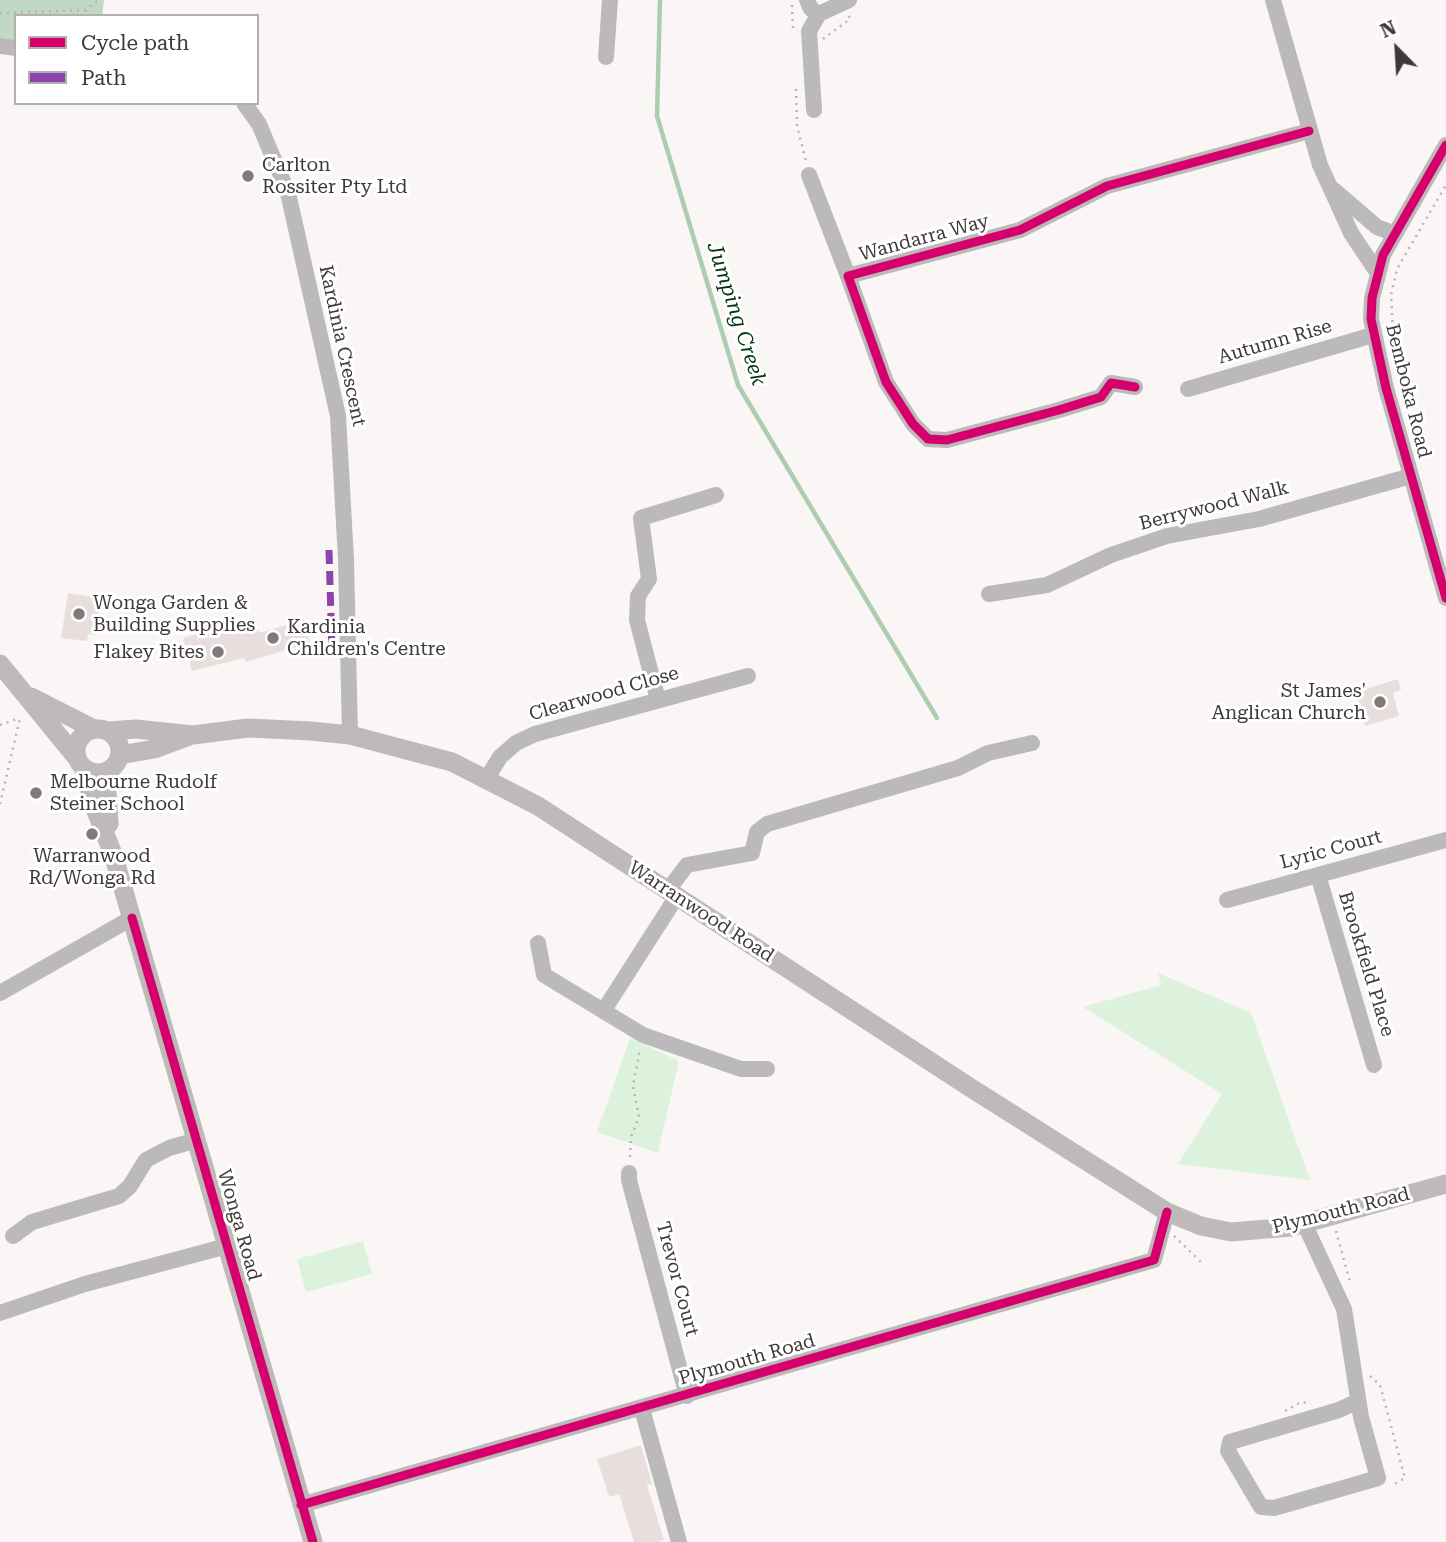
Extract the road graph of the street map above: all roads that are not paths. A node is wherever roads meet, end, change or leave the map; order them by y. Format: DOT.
graph roads {
  1 [pos="610,0"];
  2 [pos="807,0"];
  3 [pos="849,0"];
  4 [pos="1273,0"];
  5 [pos="819,14"];
  6 [pos="606,57"];
  7 [pos="245,105"];
  8 [pos="814,110"];
  9 [pos="1309,131"];
  10 [pos="1446,145"];
  11 [pos="809,175"];
  12 [pos="1330,186"];
  13 [pos="1393,233"];
  14 [pos="1377,272"];
  15 [pos="848,276"];
  16 [pos="1373,335"];
  17 [pos="1135,387"];
  18 [pos="1188,390"];
  19 [pos="1411,476"];
  20 [pos="716,495"];
  21 [pos="989,594"];
  22 [pos="1446,598"];
  23 [pos="0,664"];
  24 [pos="748,676"];
  25 [pos="27,695"];
  26 [pos="658,699"];
  27 [pos="101,730"];
  28 [pos="193,734"];
  29 [pos="350,735"];
  30 [pos="1032,743"];
  31 [pos="120,755"];
  32 [pos="80,763"];
  33 [pos="106,772"];
  34 [pos="487,778"];
  35 [pos="1446,840"];
  36 [pos="113,854"];
  37 [pos="1318,876"];
  38 [pos="673,893"];
  39 [pos="1227,900"];
  40 [pos="132,918"];
  41 [pos="538,943"];
  42 [pos="0,993"];
  43 [pos="604,1010"];
  44 [pos="1374,1065"];
  45 [pos="767,1069"];
  46 [pos="197,1140"];
  47 [pos="629,1173"];
  48 [pos="1446,1184"];
  49 [pos="1165,1221"];
  50 [pos="1304,1223"];
  51 [pos="13,1236"];
  52 [pos="227,1245"];
  53 [pos="0,1313"];
  54 [pos="687,1396"];
  55 [pos="1359,1401"];
  56 [pos="642,1409"];
  57 [pos="301,1505"];
  58 [pos="313,1542"];
  59 [pos="679,1542"];
  1 -- 6 [label="street"];
  2 -- 5 [label="street"];
  3 -- 5 [label="street"];
  4 -- 9 [label="street"];
  5 -- 8 [label="street"];
  7 -- 29 [label="street, Kardinia Crescent"];
  9 -- 12 [label="street"];
  9 -- 15 [label="street, Wandarra Way"];
  10 -- 13 [label="street, Bemboka Road"];
  11 -- 15 [label="street, Wandarra Way"];
  12 -- 13 [label="street"];
  12 -- 14 [label="street"];
  13 -- 14 [label="street, Bemboka Road"];
  14 -- 16 [label="street, Bemboka Road"];
  15 -- 17 [label="street, Wandarra Way"];
  16 -- 18 [label="street, Autumn Rise"];
  16 -- 19 [label="street, Bemboka Road"];
  19 -- 21 [label="street, Berrywood Walk"];
  19 -- 22 [label="street, Bemboka Road"];
  20 -- 26 [label="street"];
  23 -- 25 [label="main road, Wonga Road"];
  24 -- 26 [label="street, Clearwood Close"];
  25 -- 27 [label="main road, Wonga Road"];
  25 -- 32 [label="main road, Wonga Road"];
  26 -- 34 [label="street, Clearwood Close"];
  27 -- 28 [label="main road, Warranwood Road"];
  27 -- 31 [label="main road"];
  27 -- 32 [label="main road"];
  28 -- 29 [label="main road, Warranwood Road"];
  28 -- 31 [label="main road, Warranwood Road"];
  29 -- 34 [label="main road, Warranwood Road"];
  30 -- 38 [label="street"];
  31 -- 33 [label="main road"];
  32 -- 33 [label="main road"];
  32 -- 36 [label="main road, Wonga Road"];
  33 -- 36 [label="main road, Wonga Road"];
  34 -- 38 [label="main road, Warranwood Road"];
  35 -- 37 [label="street, Lyric Court"];
  36 -- 40 [label="main road, Wonga Road"];
  37 -- 39 [label="street, Lyric Court"];
  37 -- 44 [label="street, Brookfield Place"];
  38 -- 43 [label="street"];
  38 -- 49 [label="main road, Warranwood Road"];
  40 -- 42 [label="street"];
  40 -- 46 [label="main road, Wonga Road"];
  41 -- 43 [label="street"];
  43 -- 45 [label="street"];
  46 -- 51 [label="street"];
  46 -- 52 [label="main road, Wonga Road"];
  47 -- 54 [label="street, Trevor Court"];
  48 -- 50 [label="main road, Plymouth Road"];
  49 -- 50 [label="main road, Plymouth Road"];
  49 -- 54 [label="street, Plymouth Road"];
  50 -- 55 [label="street"];
  52 -- 53 [label="street"];
  52 -- 57 [label="main road, Wonga Road"];
  54 -- 56 [label="street, Plymouth Road"];
  55 -- 55 [label="street"];
  56 -- 57 [label="street, Plymouth Road"];
  56 -- 59 [label="street"];
  57 -- 58 [label="main road, Wonga Road"];
}
